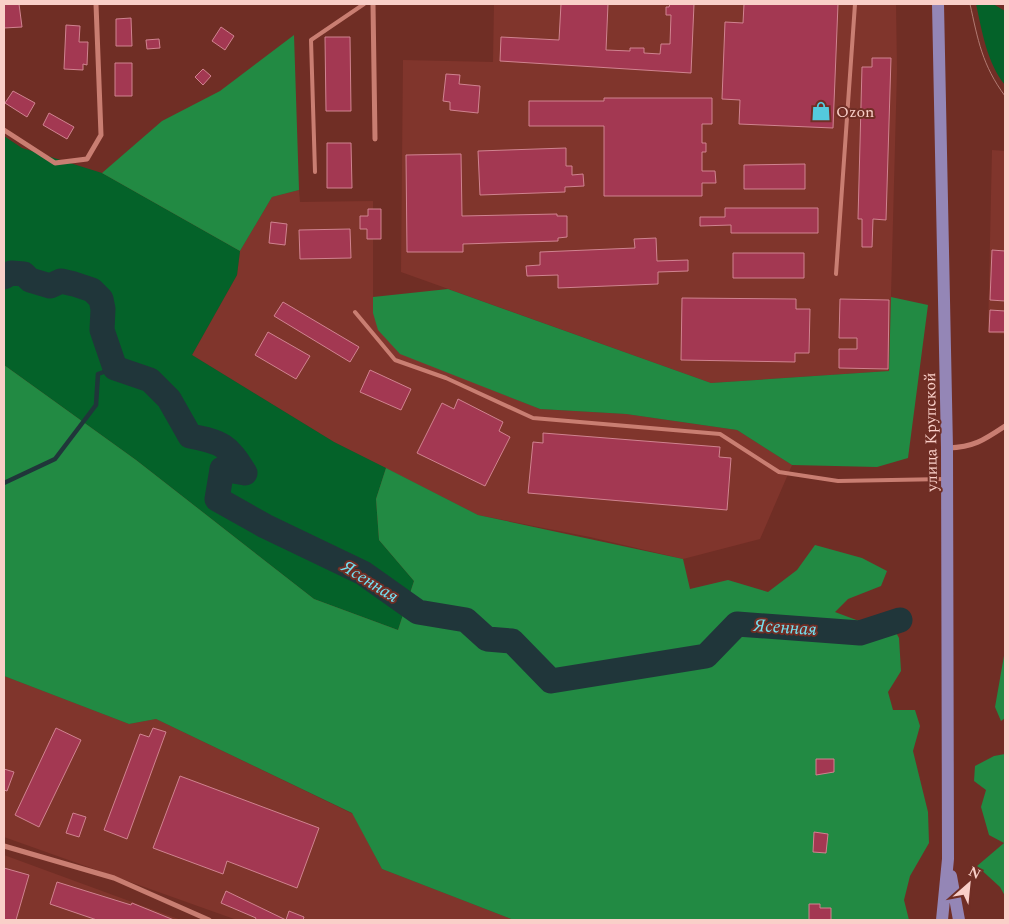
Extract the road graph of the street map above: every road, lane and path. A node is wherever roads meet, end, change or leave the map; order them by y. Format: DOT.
graph roads {
  1 [pos="96,4"];
  2 [pos="364,4"];
  3 [pos="373,4"];
  4 [pos="855,4"];
  5 [pos="938,4"];
  6 [pos="4,130"];
  7 [pos="375,139"];
  8 [pos="315,172"];
  9 [pos="836,274"];
  10 [pos="356,312"];
  11 [pos="1005,426"];
  12 [pos="947,448"];
  13 [pos="947,479"];
  14 [pos="4,846"];
  15 [pos="948,859"];
  16 [pos="209,920"];
  17 [pos="942,920"];
  18 [pos="958,920"];
  1 -- 6 [label="street"];
  2 -- 8 [label="lane"];
  3 -- 7 [label="street"];
  4 -- 9 [label="lane"];
  5 -- 12 [label="main road, улица Крупской"];
  10 -- 13 [label="lane"];
  11 -- 12 [label="street"];
  12 -- 13 [label="main road, улица Крупской"];
  13 -- 15 [label="main road, улица Крупской"];
  14 -- 16 [label="street"];
  15 -- 17 [label="main road, улица Крупской"];
  15 -- 18 [label="main road, улица Крупской"];
}
